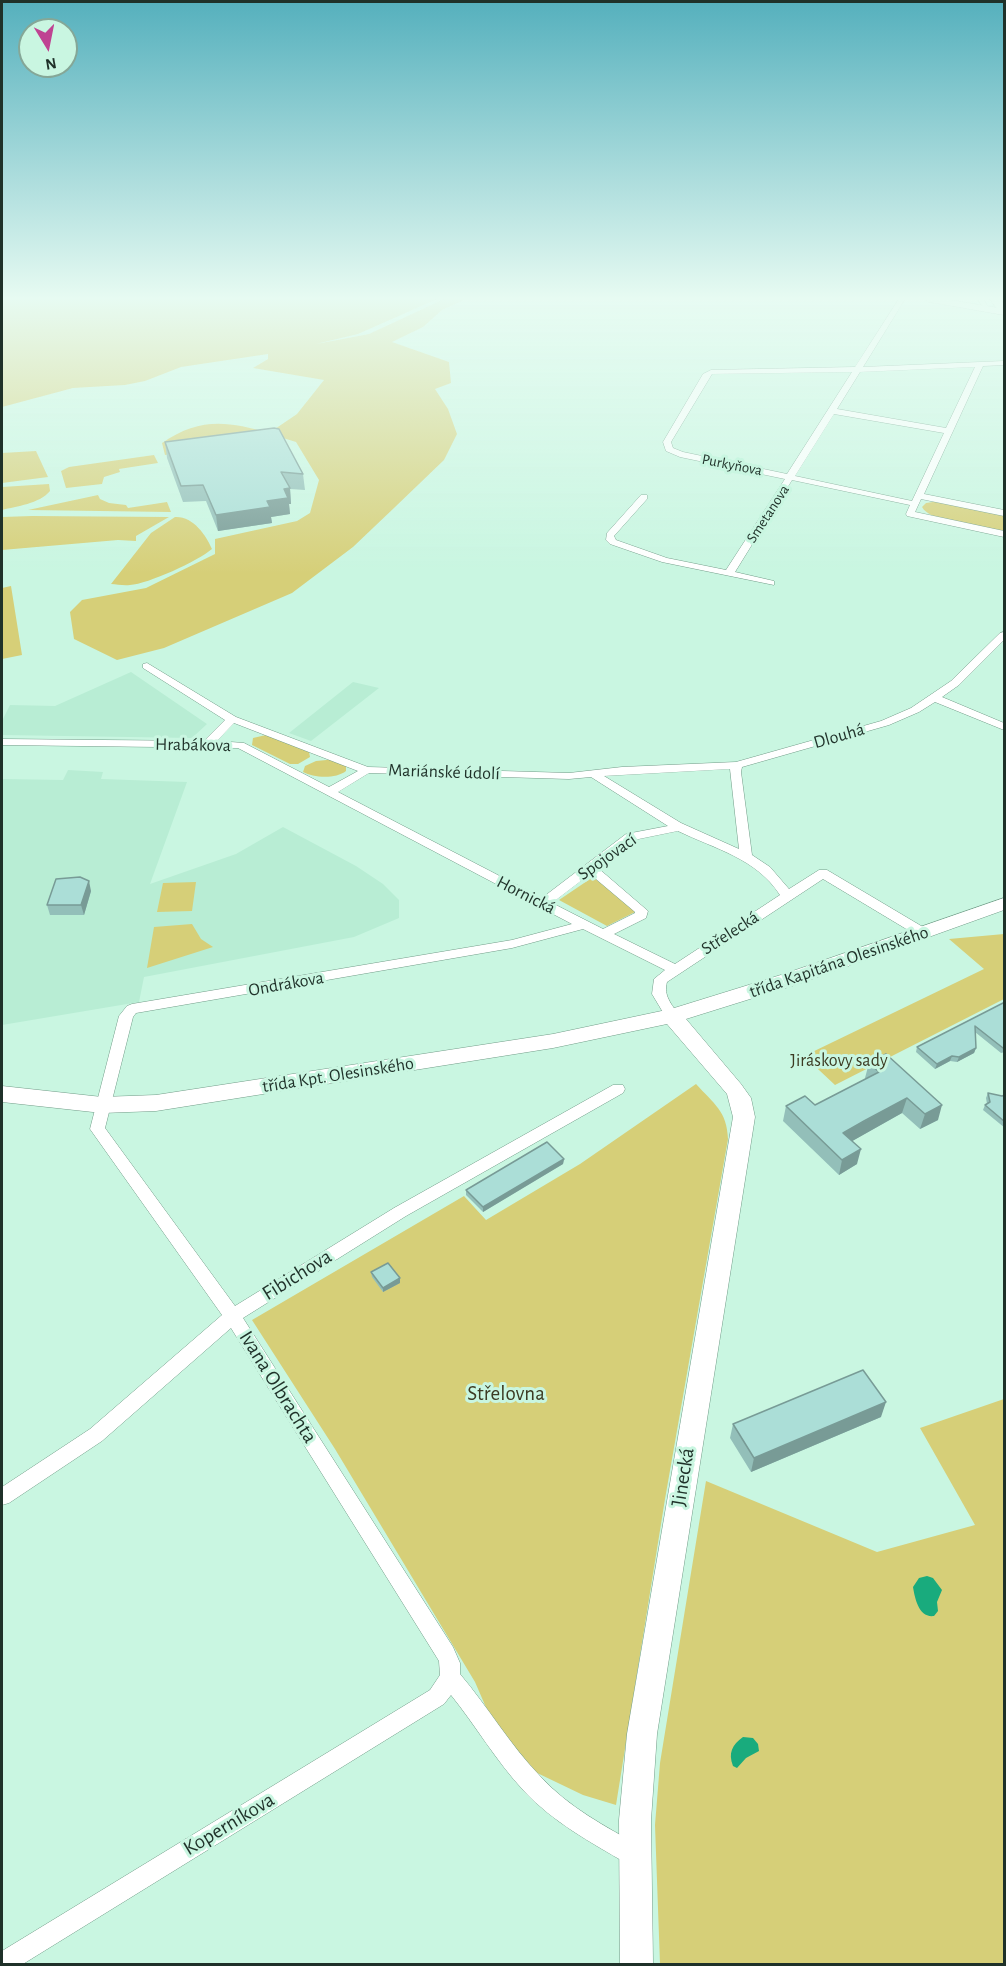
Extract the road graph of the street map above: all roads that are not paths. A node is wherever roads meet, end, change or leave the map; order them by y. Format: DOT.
graph roads {
  1 [pos="697,391"];
  2 [pos="845,391"];
  3 [pos="968,391"];
  4 [pos="832,411"];
  5 [pos="949,431"];
  6 [pos="792,477"];
  7 [pos="644,497"];
  8 [pos="917,500"];
  9 [pos="1005,513"];
  10 [pos="1005,534"];
  11 [pos="729,574"];
  12 [pos="771,583"];
  13 [pos="1005,635"];
  14 [pos="1000,645"];
  15 [pos="147,666"];
  16 [pos="934,698"];
  17 [pos="232,719"];
  18 [pos="1005,727"];
  19 [pos="2,742"];
  20 [pos="207,745"];
  21 [pos="737,765"];
  22 [pos="367,770"];
  23 [pos="622,770"];
  24 [pos="594,775"];
  25 [pos="329,792"];
  26 [pos="679,827"];
  27 [pos="746,855"];
  28 [pos="590,868"];
  29 [pos="787,897"];
  30 [pos="1005,904"];
  31 [pos="548,907"];
  32 [pos="584,925"];
  33 [pos="923,933"];
  34 [pos="603,934"];
  35 [pos="539,936"];
  36 [pos="674,969"];
  37 [pos="672,1016"];
  38 [pos="618,1089"];
  39 [pos="2,1094"];
  40 [pos="102,1105"];
  41 [pos="233,1316"];
  42 [pos="2,1497"];
  43 [pos="450,1678"];
  44 [pos="634,1855"];
  45 [pos="2,1964"];
  46 [pos="636,1965"];
  1 -- 6 [label="street, Purkyňova"];
  2 -- 4 [label="street, Smetanova"];
  3 -- 5 [label="street"];
  4 -- 5 [label="street"];
  4 -- 6 [label="street, Smetanova"];
  5 -- 8 [label="street"];
  6 -- 8 [label="street, Purkyňova"];
  6 -- 11 [label="street, Smetanova"];
  7 -- 11 [label="street"];
  8 -- 9 [label="street, Purkyňova"];
  8 -- 10 [label="street"];
  11 -- 12 [label="street"];
  13 -- 14 [label="street, Dlouhá"];
  14 -- 16 [label="street, Dlouhá"];
  15 -- 17 [label="street, Mariánské údolí"];
  16 -- 18 [label="street"];
  16 -- 21 [label="street, Dlouhá"];
  17 -- 20 [label="street"];
  17 -- 22 [label="street, Mariánské údolí"];
  19 -- 20 [label="street, Hrabákova"];
  20 -- 25 [label="street, Hrabákova"];
  21 -- 23 [label="street, Dlouhá"];
  21 -- 27 [label="street"];
  22 -- 24 [label="street, Mariánské údolí"];
  22 -- 25 [label="street"];
  23 -- 24 [label="street, Mariánské údolí"];
  24 -- 26 [label="street"];
  25 -- 31 [label="street, Hornická"];
  26 -- 27 [label="street"];
  26 -- 28 [label="street, Spojovací"];
  27 -- 29 [label="street"];
  28 -- 31 [label="street, Spojovací"];
  28 -- 34 [label="street"];
  29 -- 33 [label="street, Střelecká"];
  29 -- 36 [label="street, Střelecká"];
  30 -- 33 [label="main road, třída Kapitána Olesinského"];
  31 -- 32 [label="street, Hornická"];
  31 -- 35 [label="street"];
  32 -- 34 [label="street, Hornická"];
  32 -- 35 [label="street, Ondrákova"];
  33 -- 37 [label="main road, třída Kapitána Olesinského"];
  34 -- 36 [label="street, Hornická"];
  35 -- 40 [label="street, Ondrákova"];
  36 -- 37 [label="street"];
  37 -- 40 [label="main road, třída Kpt. Olesinského"];
  37 -- 44 [label="main road, Jinecká"];
  38 -- 41 [label="street, Fibichova"];
  39 -- 40 [label="main road, třída Kpt. Olesinského"];
  40 -- 41 [label="street, Ivana Olbrachta"];
  41 -- 42 [label="street, Fibichova"];
  41 -- 43 [label="street, Ivana Olbrachta"];
  43 -- 44 [label="street"];
  43 -- 45 [label="street, Koperníkova"];
  44 -- 46 [label="main road, Jinecká"];
}
